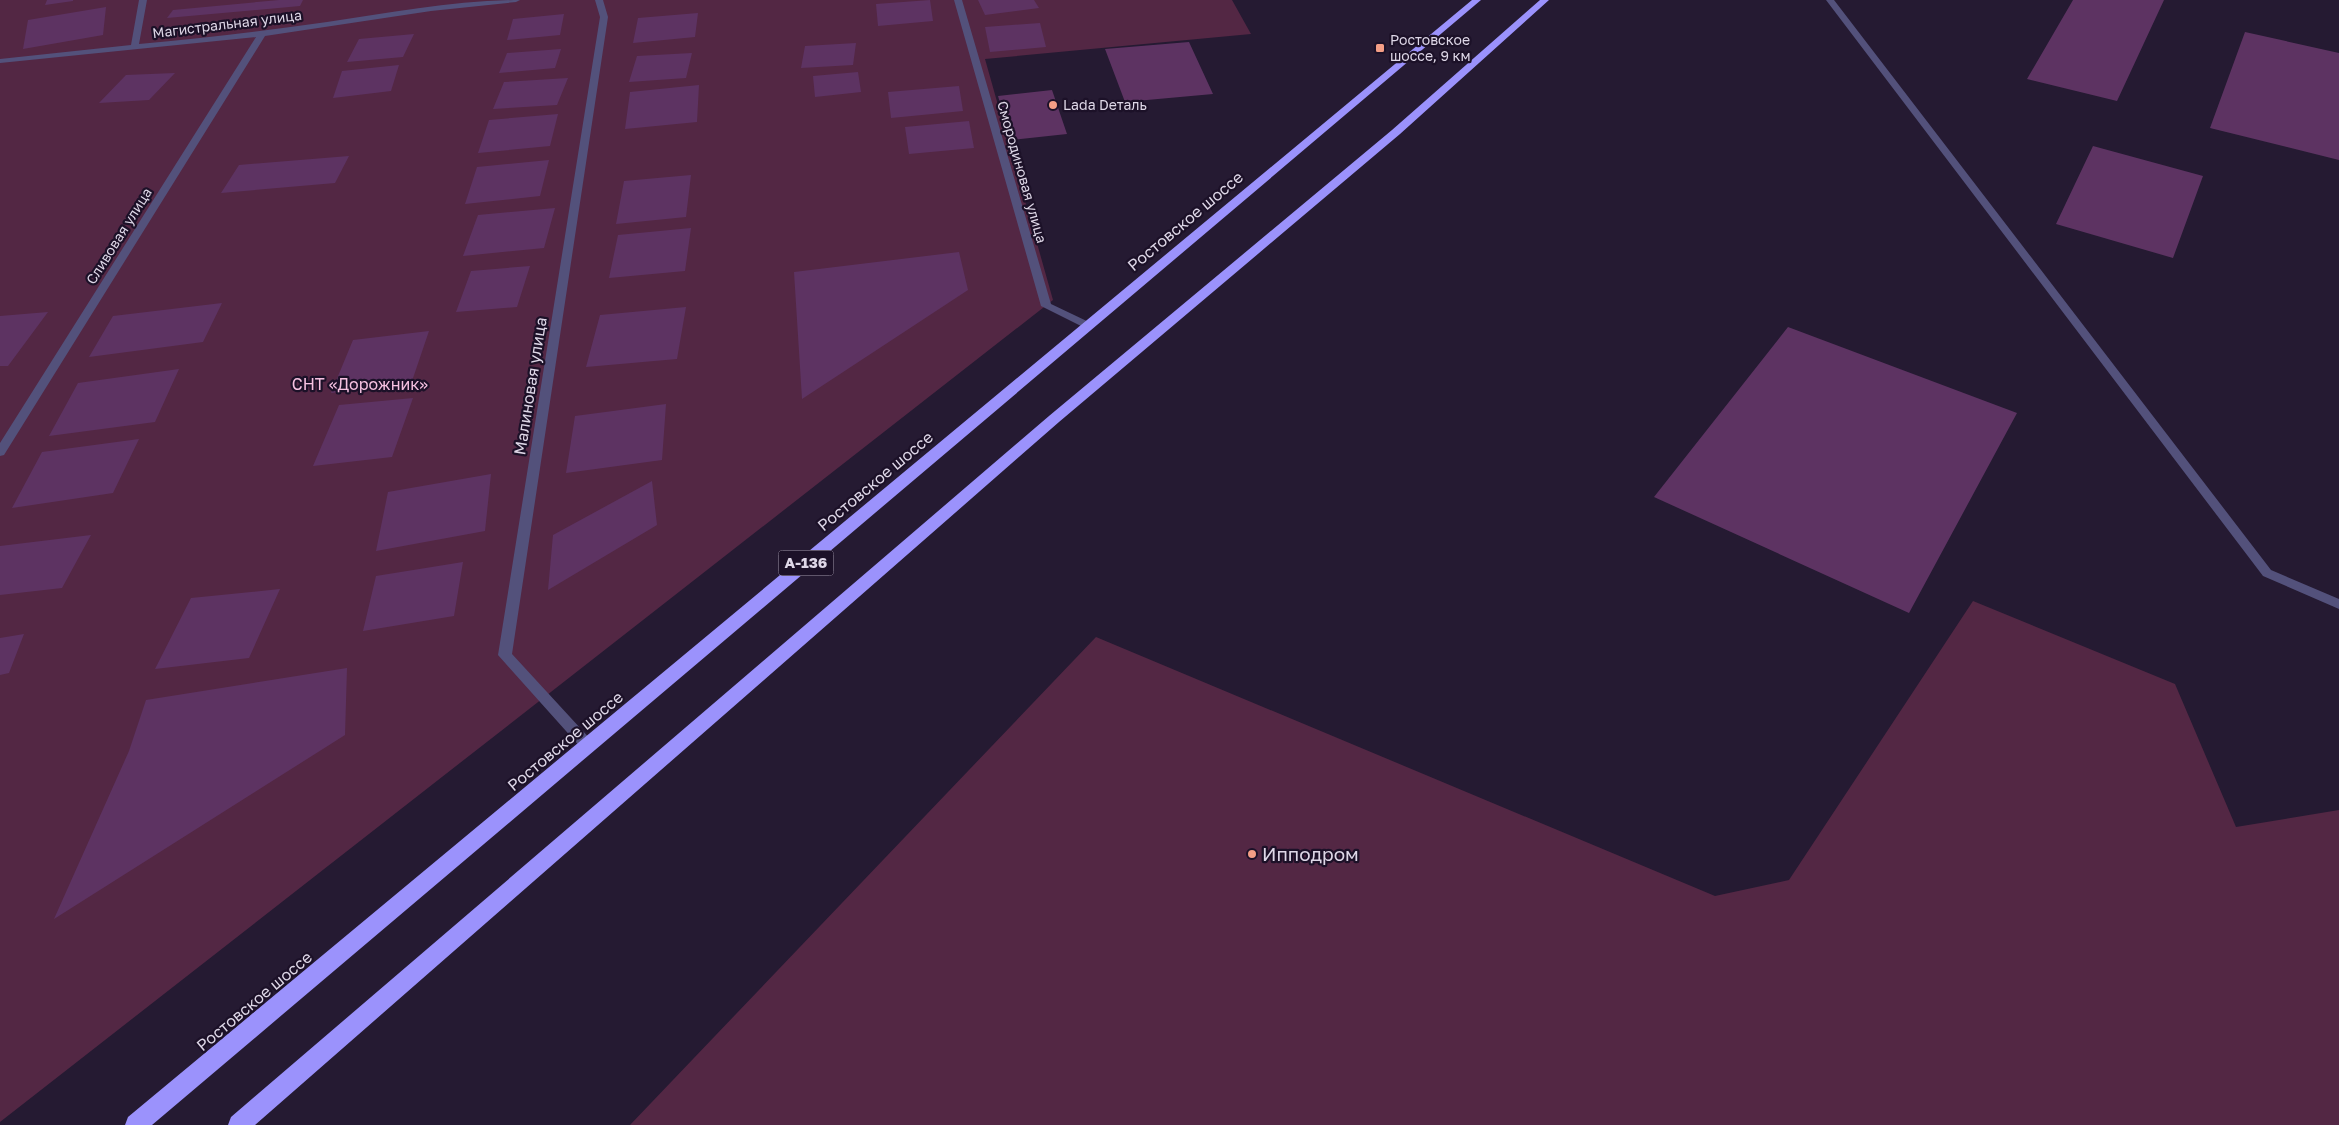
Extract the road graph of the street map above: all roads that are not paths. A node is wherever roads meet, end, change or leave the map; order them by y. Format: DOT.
graph roads {
  1 [pos="143,0"];
  2 [pos="516,0"];
  3 [pos="600,0"];
  4 [pos="958,0"];
  5 [pos="1477,0"];
  6 [pos="1545,0"];
  7 [pos="1830,0"];
  8 [pos="262,34"];
  9 [pos="134,48"];
  10 [pos="0,61"];
  11 [pos="1089,326"];
  12 [pos="0,452"];
  13 [pos="2339,604"];
  14 [pos="588,746"];
  15 [pos="136,1125"];
  16 [pos="239,1125"];
  1 -- 9 [label="street"];
  2 -- 8 [label="street, Магистральная улица"];
  3 -- 14 [label="street, Малиновая улица"];
  4 -- 11 [label="street, Смородиновая улица"];
  5 -- 11 [label="highway, Ростовское шоссе / А-136"];
  6 -- 16 [label="highway"];
  7 -- 13 [label="street"];
  8 -- 9 [label="street, Магистральная улица"];
  8 -- 12 [label="street, Сливовая улица"];
  9 -- 10 [label="street, Магистральная улица"];
  11 -- 14 [label="highway, Ростовское шоссе / А-136"];
  14 -- 15 [label="highway, Ростовское шоссе / А-136"];
}
